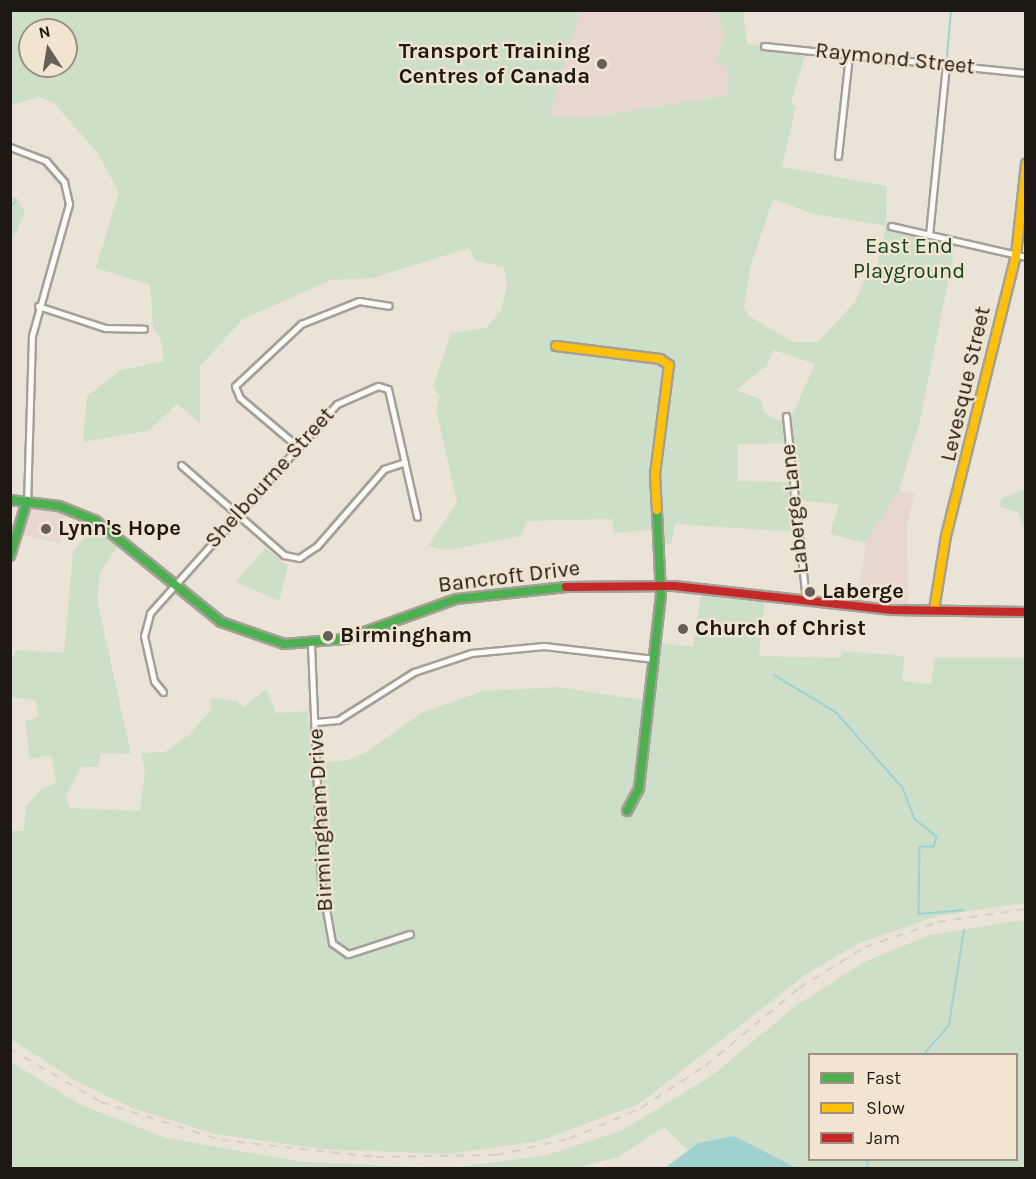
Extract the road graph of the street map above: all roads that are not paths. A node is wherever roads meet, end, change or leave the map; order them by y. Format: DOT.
graph roads {
  1 [pos="764,46"];
  2 [pos="849,55"];
  3 [pos="946,65"];
  4 [pos="1026,73"];
  5 [pos="10,147"];
  6 [pos="838,156"];
  7 [pos="1026,164"];
  8 [pos="891,226"];
  9 [pos="929,235"];
  10 [pos="1016,255"];
  11 [pos="1026,257"];
  12 [pos="38,306"];
  13 [pos="389,306"];
  14 [pos="144,329"];
  15 [pos="556,346"];
  16 [pos="786,416"];
  17 [pos="297,446"];
  18 [pos="405,462"];
  19 [pos="181,465"];
  20 [pos="10,500"];
  21 [pos="27,501"];
  22 [pos="238,513"];
  23 [pos="417,517"];
  24 [pos="10,555"];
  25 [pos="174,585"];
  26 [pos="661,585"];
  27 [pos="806,602"];
  28 [pos="934,610"];
  29 [pos="1026,612"];
  30 [pos="311,645"];
  31 [pos="654,659"];
  32 [pos="164,692"];
  33 [pos="316,722"];
  34 [pos="627,812"];
  35 [pos="410,934"];
  1 -- 2 [label="street, Raymond Street"];
  2 -- 3 [label="street, Raymond Street"];
  2 -- 6 [label="street"];
  3 -- 4 [label="street, Raymond Street"];
  3 -- 9 [label="street"];
  5 -- 12 [label="street"];
  7 -- 10 [label="street, Levesque Street"];
  8 -- 9 [label="street"];
  9 -- 10 [label="street"];
  10 -- 11 [label="street"];
  10 -- 28 [label="street, Levesque Street"];
  12 -- 14 [label="street"];
  12 -- 21 [label="street"];
  13 -- 17 [label="street"];
  15 -- 26 [label="street"];
  16 -- 27 [label="street, Laberge Lane"];
  17 -- 18 [label="street, Shelbourne Street"];
  17 -- 22 [label="street, Shelbourne Street"];
  18 -- 22 [label="street"];
  18 -- 23 [label="street, Shelbourne Street"];
  19 -- 22 [label="street"];
  20 -- 21 [label="street, Bancroft Drive"];
  21 -- 24 [label="street"];
  21 -- 25 [label="street, Bancroft Drive"];
  22 -- 25 [label="street, Shelbourne Street"];
  25 -- 30 [label="street, Bancroft Drive"];
  25 -- 32 [label="street, Shelbourne Street"];
  26 -- 27 [label="street, Bancroft Drive"];
  26 -- 30 [label="street, Bancroft Drive"];
  26 -- 31 [label="street"];
  27 -- 28 [label="street, Bancroft Drive"];
  28 -- 29 [label="street, Bancroft Drive"];
  30 -- 33 [label="street, Birmingham Drive"];
  31 -- 33 [label="street"];
  31 -- 34 [label="street"];
  33 -- 35 [label="street, Birmingham Drive"];
}
